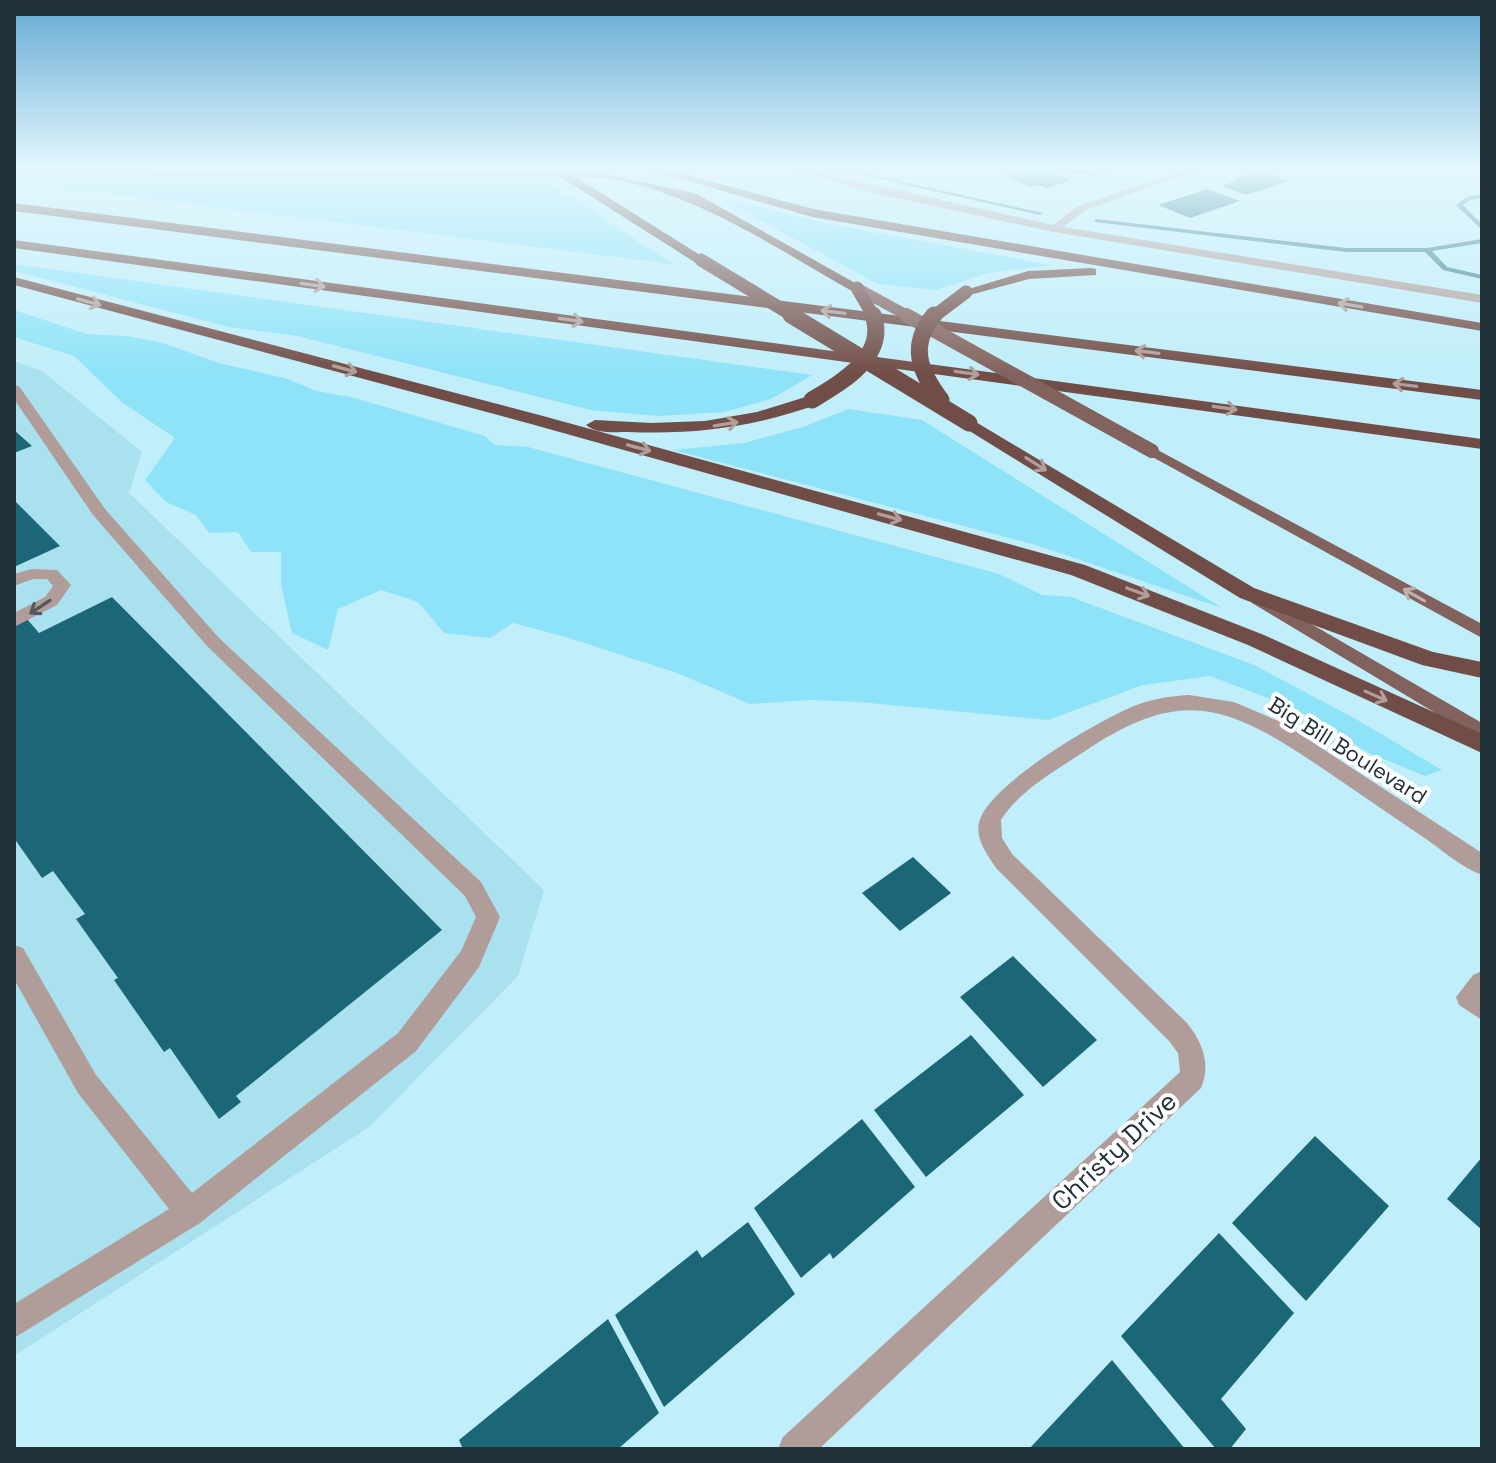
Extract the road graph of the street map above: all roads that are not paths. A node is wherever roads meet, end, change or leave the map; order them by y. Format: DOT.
graph roads {
  1 [pos="258,238"];
  2 [pos="666,238"];
  3 [pos="769,238"];
  4 [pos="959,238"];
  5 [pos="1111,238"];
  6 [pos="14,244"];
  7 [pos="1197,279"];
  8 [pos="14,281"];
  9 [pos="857,288"];
  10 [pos="1482,299"];
  11 [pos="925,324"];
  12 [pos="1482,327"];
  13 [pos="866,360"];
  14 [pos="14,389"];
  15 [pos="1482,395"];
  16 [pos="961,418"];
  17 [pos="537,420"];
  18 [pos="1482,444"];
  19 [pos="14,580"];
  20 [pos="1247,593"];
  21 [pos="14,621"];
  22 [pos="1482,632"];
  23 [pos="1482,670"];
  24 [pos="1482,733"];
  25 [pos="1482,744"];
  26 [pos="988,832"];
  27 [pos="1482,865"];
  28 [pos="14,956"];
  29 [pos="1482,983"];
  30 [pos="1482,1008"];
  31 [pos="190,1213"];
  32 [pos="14,1322"];
  33 [pos="795,1449"];
  15 -- 1 [label="highway, one-way"];
  2 -- 13 [label="highway, bridge"];
  3 -- 9 [label="highway"];
  4 -- 7 [label="highway"];
  5 -- 10 [label="street"];
  6 -- 18 [label="highway, one-way"];
  7 -- 11 [label="highway, bridge"];
  12 -- 7 [label="highway, one-way"];
  8 -- 17 [label="highway, one-way"];
  9 -- 11 [label="main road, bridge"];
  9 -- 13 [label="highway, bridge"];
  11 -- 16 [label="highway, bridge"];
  22 -- 11 [label="main road, one-way, bridge"];
  13 -- 16 [label="highway, bridge"];
  17 -- 13 [label="highway, one-way, bridge"];
  14 -- 31 [label="street"];
  16 -- 20 [label="highway, one-way"];
  17 -- 25 [label="highway, one-way"];
  19 -- 21 [label="street, one-way"];
  20 -- 23 [label="highway"];
  20 -- 24 [label="main road"];
  26 -- 27 [label="street, Big Bill Boulevard"];
  26 -- 33 [label="street, Christy Drive"];
  28 -- 31 [label="street"];
  29 -- 30 [label="street"];
  31 -- 32 [label="street"];
}
